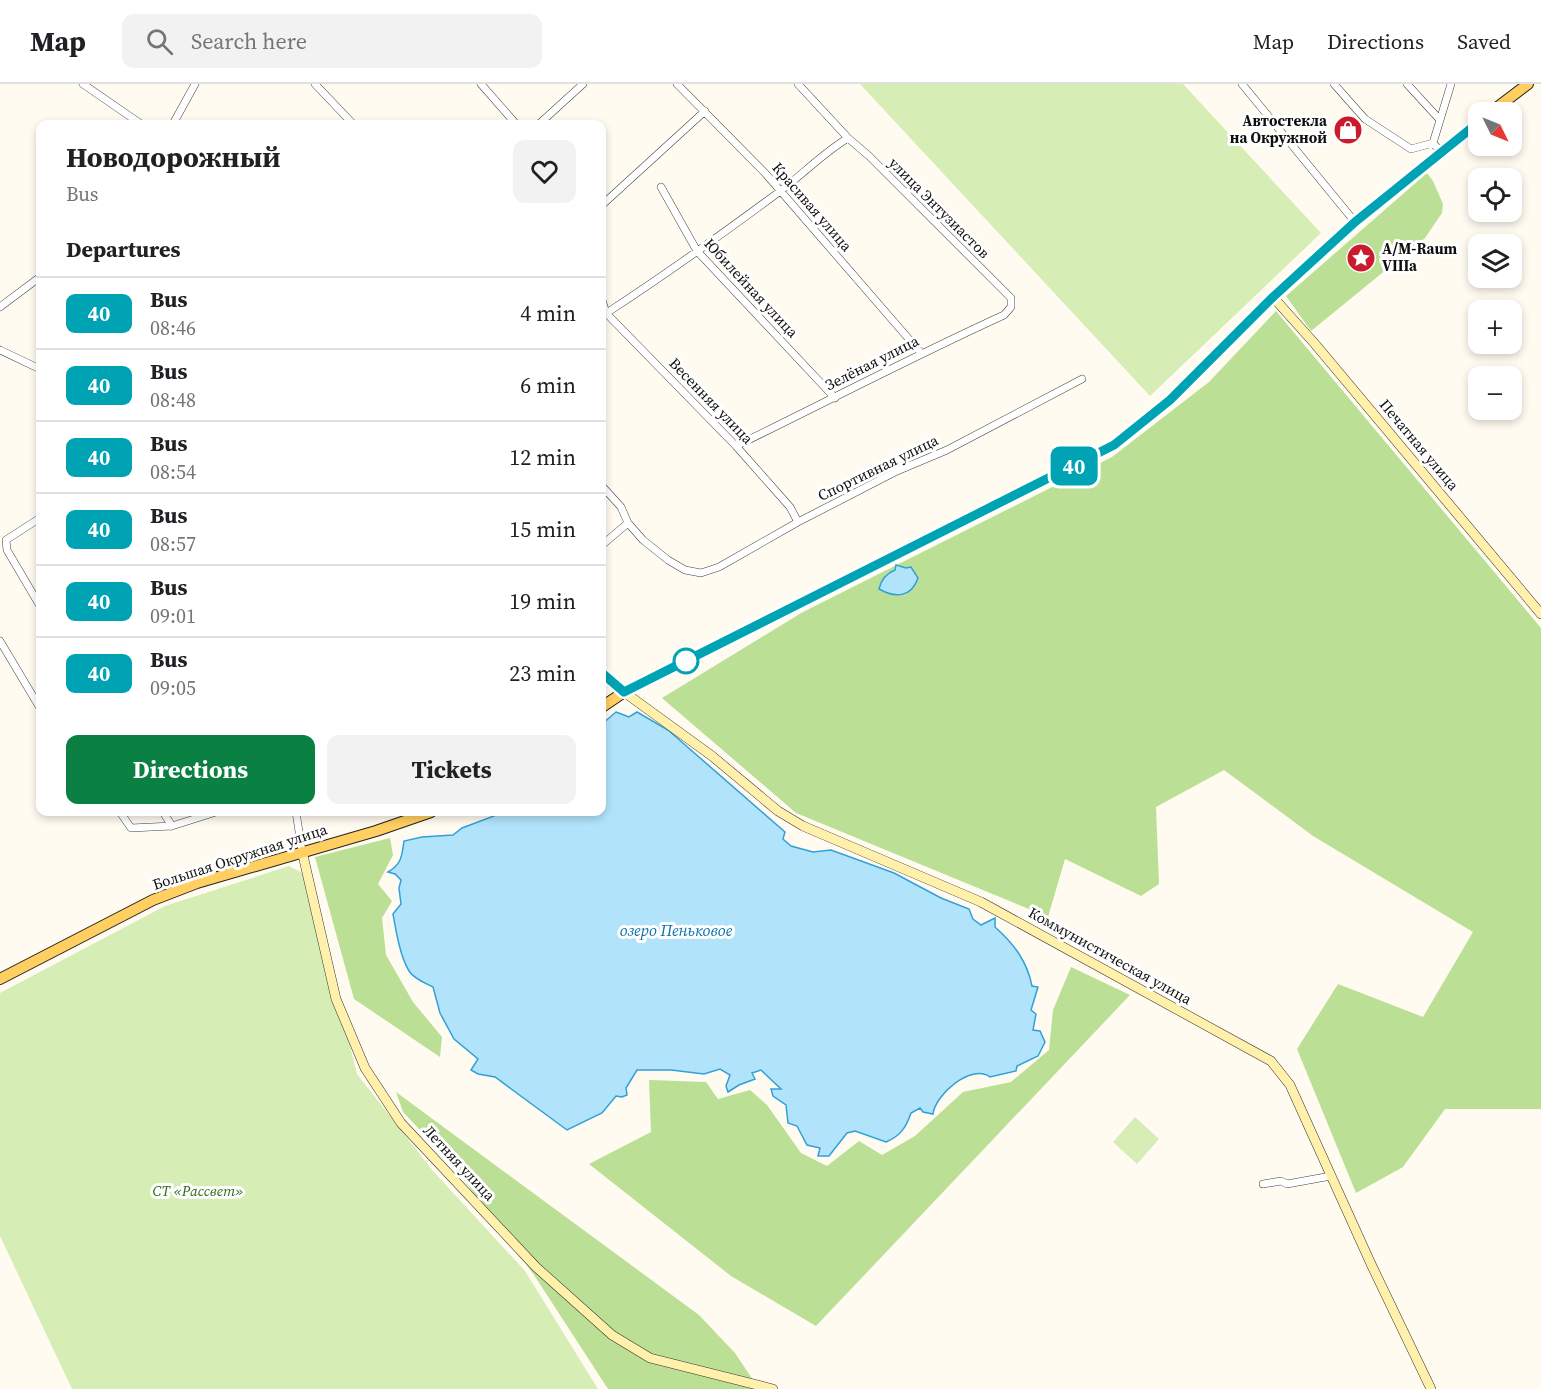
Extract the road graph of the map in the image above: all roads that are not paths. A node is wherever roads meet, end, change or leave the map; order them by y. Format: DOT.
graph roads {
  1 [pos="83,84"];
  2 [pos="195,84"];
  3 [pos="315,84"];
  4 [pos="481,84"];
  5 [pos="583,84"];
  6 [pos="677,84"];
  7 [pos="798,84"];
  8 [pos="1242,84"];
  9 [pos="1334,84"];
  10 [pos="1407,84"];
  11 [pos="1451,84"];
  12 [pos="1528,84"];
  13 [pos="1504,102"];
  14 [pos="705,111"];
  15 [pos="135,120"];
  16 [pos="174,120"];
  17 [pos="349,120"];
  18 [pos="512,120"];
  19 [pos="543,120"];
  20 [pos="1440,120"];
  21 [pos="1468,129"];
  22 [pos="848,138"];
  23 [pos="1437,147"];
  24 [pos="661,187"];
  25 [pos="781,191"];
  26 [pos="606,201"];
  27 [pos="1355,222"];
  28 [pos="697,251"];
  29 [pos="36,280"];
  30 [pos="1273,297"];
  31 [pos="1011,298"];
  32 [pos="0,307"];
  33 [pos="606,314"];
  34 [pos="606,317"];
  35 [pos="0,350"];
  36 [pos="921,353"];
  37 [pos="36,367"];
  38 [pos="1082,379"];
  39 [pos="835,398"];
  40 [pos="736,446"];
  41 [pos="606,490"];
  42 [pos="36,520"];
  43 [pos="798,522"];
  44 [pos="628,523"];
  45 [pos="606,542"];
  46 [pos="36,599"];
  47 [pos="1541,614"];
  48 [pos="0,641"];
  49 [pos="7,652"];
  50 [pos="0,657"];
  51 [pos="606,676"];
  52 [pos="624,692"];
  53 [pos="36,701"];
  54 [pos="606,704"];
  55 [pos="123,816"];
  56 [pos="166,816"];
  57 [pos="203,816"];
  58 [pos="297,816"];
  59 [pos="413,816"];
  60 [pos="172,826"];
  61 [pos="302,851"];
  62 [pos="0,979"];
  63 [pos="1331,1176"];
  64 [pos="1263,1184"];
  65 [pos="773,1389"];
  66 [pos="1431,1389"];
  1 -- 15 [label="street"];
  2 -- 16 [label="street"];
  3 -- 17 [label="street"];
  4 -- 18 [label="street"];
  5 -- 19 [label="street"];
  6 -- 14 [label="street, Красивая улица"];
  7 -- 22 [label="street, улица Энтузиастов"];
  8 -- 27 [label="street"];
  9 -- 23 [label="street"];
  10 -- 20 [label="street"];
  11 -- 20 [label="street"];
  12 -- 13 [label="main road"];
  14 -- 25 [label="street, Красивая улица"];
  14 -- 26 [label="street"];
  20 -- 23 [label="street"];
  21 -- 23 [label="main road"];
  22 -- 25 [label="street"];
  22 -- 31 [label="street, улица Энтузиастов"];
  23 -- 27 [label="main road"];
  24 -- 28 [label="street, Юбилейная улица"];
  25 -- 28 [label="street"];
  25 -- 36 [label="street, Красивая улица"];
  27 -- 30 [label="main road"];
  28 -- 33 [label="street"];
  28 -- 39 [label="street, Юбилейная улица"];
  29 -- 32 [label="street"];
  30 -- 47 [label="street, Печатная улица"];
  30 -- 52 [label="main road"];
  31 -- 36 [label="street, Зелёная улица"];
  34 -- 40 [label="street, Весенняя улица"];
  35 -- 37 [label="street"];
  36 -- 39 [label="street, Зелёная улица"];
  38 -- 43 [label="street, Спортивная улица"];
  39 -- 40 [label="street, Зелёная улица"];
  40 -- 43 [label="street, Весенняя улица"];
  41 -- 44 [label="street"];
  42 -- 46 [label="street"];
  43 -- 44 [label="street, Спортивная улица"];
  44 -- 45 [label="street"];
  48 -- 49 [label="street"];
  49 -- 50 [label="street"];
  49 -- 53 [label="street"];
  51 -- 52 [label="street"];
  52 -- 54 [label="main road"];
  52 -- 63 [label="street, Коммунистическая улица"];
  55 -- 60 [label="street"];
  56 -- 60 [label="street"];
  57 -- 60 [label="street"];
  58 -- 61 [label="street, Летняя улица"];
  59 -- 61 [label="main road, Большая Окружная улица"];
  61 -- 62 [label="main road, Большая Окружная улица"];
  61 -- 65 [label="street, Летняя улица"];
  63 -- 64 [label="street"];
  63 -- 66 [label="street, Коммунистическая улица"];
}
